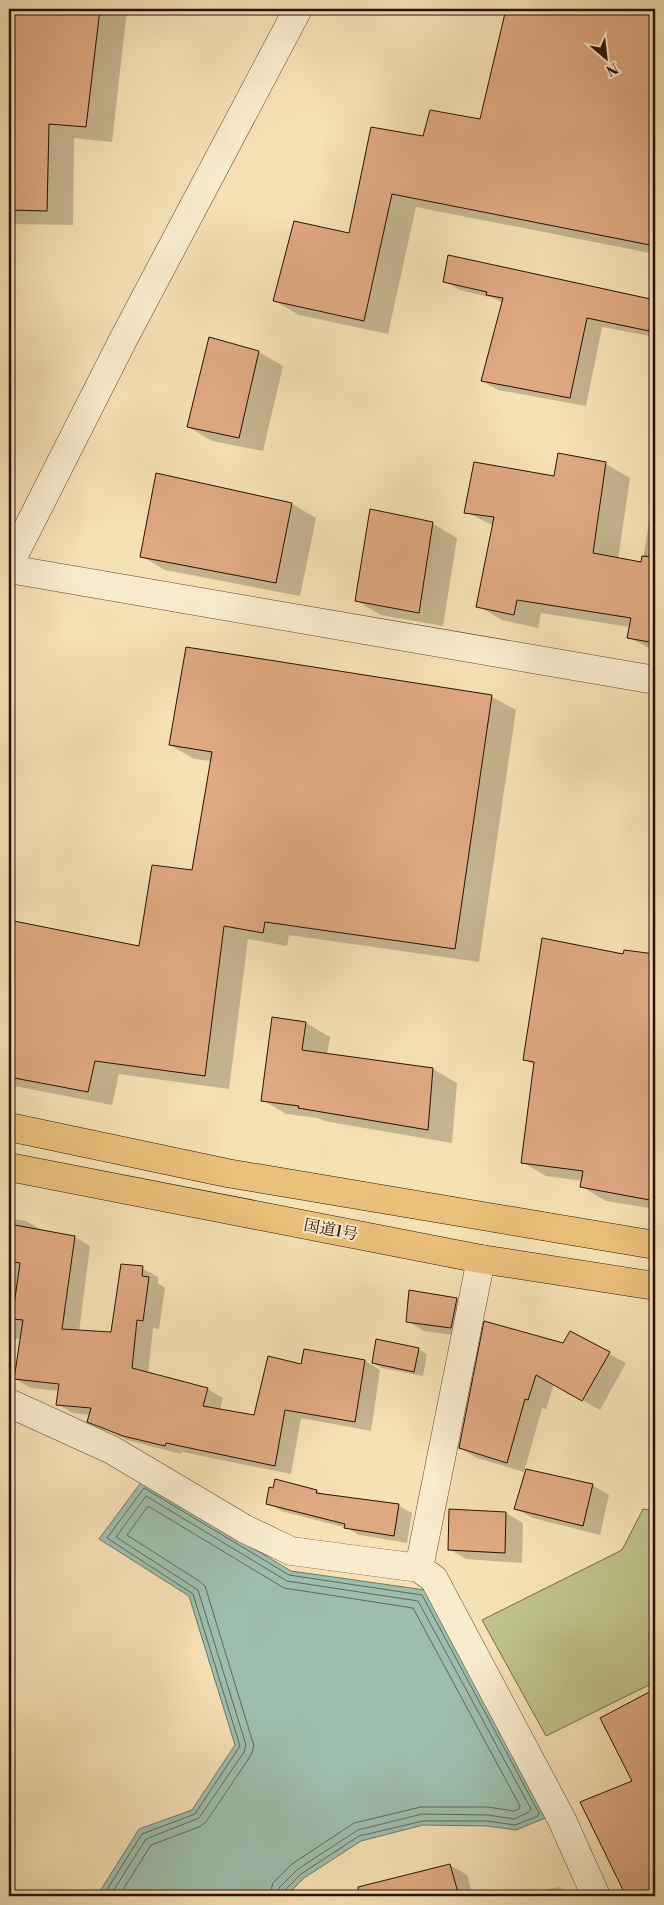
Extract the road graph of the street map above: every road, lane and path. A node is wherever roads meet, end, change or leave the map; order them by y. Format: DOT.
graph roads {
  1 [pos="298,9"];
  2 [pos="9,565"];
  3 [pos="9,569"];
  4 [pos="655,680"];
  5 [pos="9,1127"];
  6 [pos="9,1167"];
  7 [pos="655,1245"];
  8 [pos="481,1259"];
  9 [pos="655,1286"];
  10 [pos="9,1404"];
  11 [pos="419,1568"];
  12 [pos="596,1896"];
  1 -- 2 [label="street"];
  3 -- 4 [label="street"];
  5 -- 7 [label="highway"];
  6 -- 8 [label="highway, 国道1号"];
  8 -- 9 [label="highway, 国道1号"];
  8 -- 11 [label="street"];
  10 -- 11 [label="street"];
  11 -- 12 [label="street"];
}
